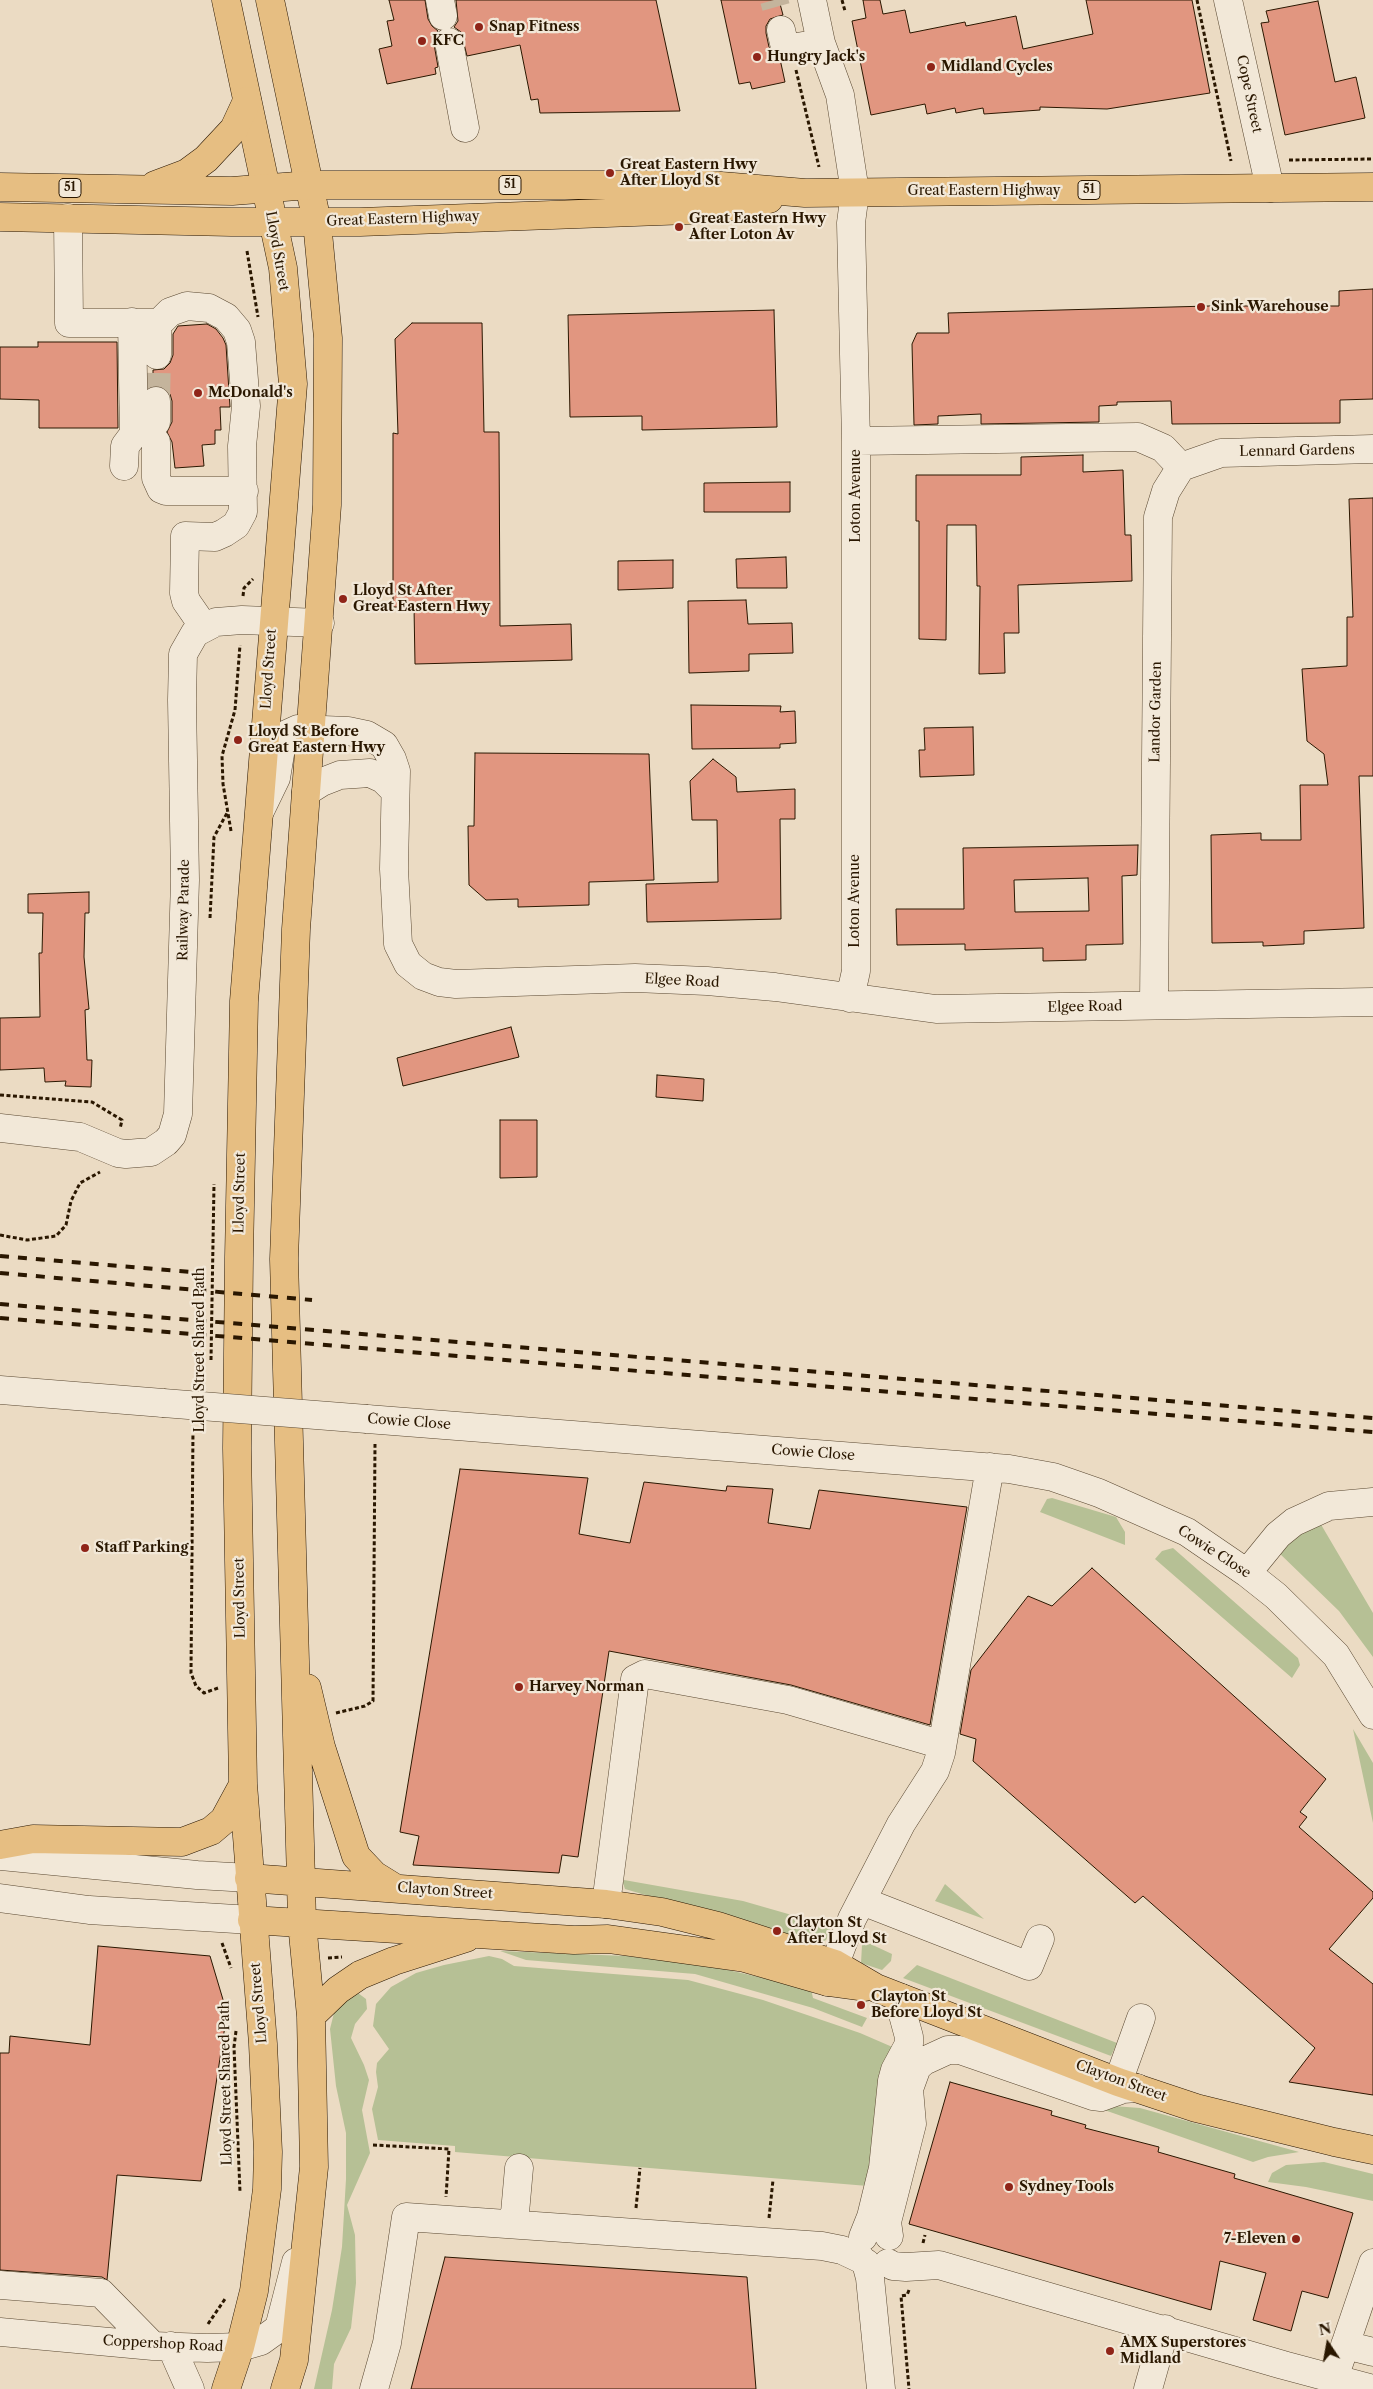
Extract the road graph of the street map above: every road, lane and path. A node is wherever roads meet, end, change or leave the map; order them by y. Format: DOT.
graph roads {
  1 [pos="226,0"];
  2 [pos="270,0"];
  3 [pos="812,0"];
  4 [pos="842,0"];
  5 [pos="1197,0"];
  6 [pos="1228,0"];
  7 [pos="845,12"];
  8 [pos="778,18"];
  9 [pos="449,42"];
  10 [pos="821,43"];
  11 [pos="796,67"];
  12 [pos="248,102"];
  13 [pos="465,128"];
  14 [pos="1373,159"];
  15 [pos="1280,160"];
  16 [pos="1231,161"];
  17 [pos="819,167"];
  18 [pos="310,185"];
  19 [pos="0,187"];
  20 [pos="1373,187"];
  21 [pos="265,188"];
  22 [pos="1270,188"];
  23 [pos="140,190"];
  24 [pos="855,192"];
  25 [pos="805,193"];
  26 [pos="0,217"];
  27 [pos="68,218"];
  28 [pos="317,222"];
  29 [pos="272,223"];
  30 [pos="132,322"];
  31 [pos="159,322"];
  32 [pos="157,354"];
  33 [pos="156,422"];
  34 [pos="856,441"];
  35 [pos="1373,449"];
  36 [pos="124,466"];
  37 [pos="1181,467"];
  38 [pos="243,484"];
  39 [pos="273,621"];
  40 [pos="320,623"];
  41 [pos="204,627"];
  42 [pos="312,729"];
  43 [pos="395,791"];
  44 [pos="306,792"];
  45 [pos="258,816"];
  46 [pos="850,998"];
  47 [pos="1373,1002"];
  48 [pos="1154,1006"];
  49 [pos="0,1095"];
  50 [pos="0,1128"];
  51 [pos="110,1161"];
  52 [pos="0,1235"];
  53 [pos="212,1255"];
  54 [pos="211,1369"];
  55 [pos="0,1390"];
  56 [pos="194,1423"];
  57 [pos="371,1427"];
  58 [pos="990,1467"];
  59 [pos="1373,1502"];
  60 [pos="291,1572"];
  61 [pos="1247,1573"];
  62 [pos="218,1688"];
  63 [pos="328,1714"];
  64 [pos="1373,1715"];
  65 [pos="941,1753"];
  66 [pos="243,1784"];
  67 [pos="0,1844"];
  68 [pos="0,1856"];
  69 [pos="250,1878"];
  70 [pos="301,1881"];
  71 [pos="395,1888"];
  72 [pos="0,1898"];
  73 [pos="862,1901"];
  74 [pos="606,1904"];
  75 [pos="252,1920"];
  76 [pos="302,1923"];
  77 [pos="484,1933"];
  78 [pos="220,1938"];
  79 [pos="1040,1939"];
  80 [pos="232,1973"];
  81 [pos="831,1973"];
  82 [pos="901,1998"];
  83 [pos="311,2016"];
  84 [pos="1141,2018"];
  85 [pos="237,2024"];
  86 [pos="1127,2085"];
  87 [pos="373,2145"];
  88 [pos="1373,2150"];
  89 [pos="519,2168"];
  90 [pos="240,2194"];
  91 [pos="312,2200"];
  92 [pos="444,2219"];
  93 [pos="514,2224"];
  94 [pos="925,2235"];
  95 [pos="875,2250"];
  96 [pos="1373,2263"];
  97 [pos="917,2268"];
  98 [pos="0,2285"];
  99 [pos="228,2292"];
  100 [pos="1165,2329"];
  101 [pos="0,2332"];
  102 [pos="1345,2345"];
  103 [pos="162,2346"];
  104 [pos="240,2347"];
  105 [pos="206,2348"];
  106 [pos="1373,2352"];
  107 [pos="1334,2378"];
  108 [pos="286,2388"];
  109 [pos="190,2389"];
  110 [pos="226,2389"];
  111 [pos="374,2389"];
  112 [pos="880,2389"];
  113 [pos="896,2389"];
  114 [pos="909,2389"];
  115 [pos="1148,2389"];
  116 [pos="1373,2389"];
  1 -- 12 [label="main road, Lloyd Street"];
  2 -- 18 [label="main road"];
  3 -- 10 [label="street, Loton Avenue"];
  4 -- 7 [label="path"];
  5 -- 16 [label="path"];
  6 -- 22 [label="street, Cope Street"];
  8 -- 10 [label="street"];
  9 -- 13 [label="street"];
  10 -- 24 [label="street, Loton Avenue"];
  11 -- 17 [label="path"];
  12 -- 21 [label="main road, Lloyd Street"];
  12 -- 23 [label="main road"];
  14 -- 15 [label="path"];
  18 -- 21 [label="main road, Great Eastern Highway / 51"];
  18 -- 25 [label="main road, Great Eastern Highway / 51"];
  18 -- 28 [label="main road"];
  19 -- 23 [label="main road, Great Eastern Highway / 51"];
  20 -- 22 [label="main road, Great Eastern Highway / 51"];
  21 -- 23 [label="main road, Great Eastern Highway / 51"];
  21 -- 29 [label="main road, Lloyd Street"];
  22 -- 24 [label="main road, Great Eastern Highway / 51"];
  24 -- 25 [label="main road, Great Eastern Highway / 51"];
  24 -- 34 [label="street, Loton Avenue"];
  25 -- 28 [label="main road, Great Eastern Highway / 51"];
  26 -- 27 [label="main road, Great Eastern Highway / 51"];
  27 -- 29 [label="main road, Great Eastern Highway / 51"];
  27 -- 30 [label="street"];
  28 -- 29 [label="main road, Great Eastern Highway / 51"];
  28 -- 40 [label="main road"];
  29 -- 39 [label="main road, Lloyd Street"];
  30 -- 31 [label="street"];
  30 -- 36 [label="street"];
  31 -- 32 [label="street"];
  31 -- 38 [label="street"];
  33 -- 38 [label="street"];
  34 -- 37 [label="street"];
  34 -- 46 [label="street, Loton Avenue"];
  35 -- 37 [label="street, Lennard Gardens"];
  37 -- 48 [label="street, Landor Garden"];
  38 -- 41 [label="street"];
  39 -- 40 [label="street"];
  39 -- 41 [label="street"];
  39 -- 45 [label="main road, Lloyd Street"];
  40 -- 42 [label="main road"];
  41 -- 51 [label="street, Railway Parade"];
  42 -- 43 [label="street, Elgee Road"];
  42 -- 44 [label="main road"];
  42 -- 45 [label="street, Elgee Road"];
  43 -- 44 [label="street"];
  43 -- 46 [label="street, Elgee Road"];
  44 -- 60 [label="main road"];
  45 -- 66 [label="main road, Lloyd Street"];
  46 -- 48 [label="street, Elgee Road"];
  47 -- 48 [label="street, Elgee Road"];
  49 -- 51 [label="path"];
  50 -- 51 [label="street, Railway Parade"];
  51 -- 52 [label="path"];
  53 -- 54 [label="path, Lloyd Street Shared Path"];
  55 -- 57 [label="street, Cowie Close, bridge"];
  56 -- 62 [label="path"];
  57 -- 58 [label="street, Cowie Close"];
  57 -- 63 [label="path"];
  58 -- 61 [label="street, Cowie Close"];
  58 -- 65 [label="street"];
  59 -- 61 [label="street"];
  60 -- 70 [label="main road"];
  60 -- 71 [label="main road"];
  61 -- 64 [label="street, Cowie Close"];
  65 -- 73 [label="street"];
  65 -- 74 [label="street"];
  66 -- 67 [label="main road"];
  66 -- 69 [label="main road, Lloyd Street"];
  68 -- 69 [label="street, Clayton Street"];
  69 -- 70 [label="main road, Clayton Street"];
  69 -- 75 [label="main road, Lloyd Street"];
  70 -- 71 [label="main road, Clayton Street"];
  70 -- 76 [label="main road"];
  71 -- 74 [label="main road, Clayton Street"];
  72 -- 75 [label="street, Clayton Street"];
  73 -- 79 [label="street"];
  73 -- 81 [label="street"];
  74 -- 81 [label="main road, Clayton Street"];
  75 -- 76 [label="main road, Clayton Street"];
  75 -- 104 [label="main road, Lloyd Street"];
  76 -- 77 [label="main road, Clayton Street"];
  76 -- 83 [label="main road"];
  77 -- 81 [label="main road, Clayton Street"];
  77 -- 83 [label="main road"];
  78 -- 80 [label="path"];
  81 -- 82 [label="main road, Clayton Street"];
  82 -- 86 [label="main road, Clayton Street"];
  82 -- 95 [label="street"];
  83 -- 91 [label="main road"];
  84 -- 86 [label="street"];
  85 -- 90 [label="path, Lloyd Street Shared Path"];
  86 -- 88 [label="main road, Clayton Street"];
  86 -- 95 [label="street"];
  87 -- 92 [label="path"];
  89 -- 93 [label="street"];
  91 -- 104 [label="street, Coppershop Road"];
  91 -- 108 [label="main road"];
  92 -- 93 [label="street"];
  92 -- 111 [label="street"];
  93 -- 95 [label="street"];
  94 -- 97 [label="path"];
  95 -- 97 [label="street"];
  95 -- 112 [label="street"];
  95 -- 113 [label="street"];
  96 -- 102 [label="street"];
  97 -- 100 [label="street"];
  97 -- 114 [label="path"];
  98 -- 103 [label="street"];
  99 -- 105 [label="path"];
  100 -- 107 [label="street"];
  100 -- 115 [label="street"];
  101 -- 103 [label="street, Coppershop Road"];
  102 -- 106 [label="street"];
  102 -- 107 [label="street"];
  103 -- 105 [label="street, Coppershop Road"];
  103 -- 109 [label="street"];
  104 -- 105 [label="street, Coppershop Road"];
  104 -- 110 [label="main road, Lloyd Street"];
  107 -- 116 [label="street"];
}
